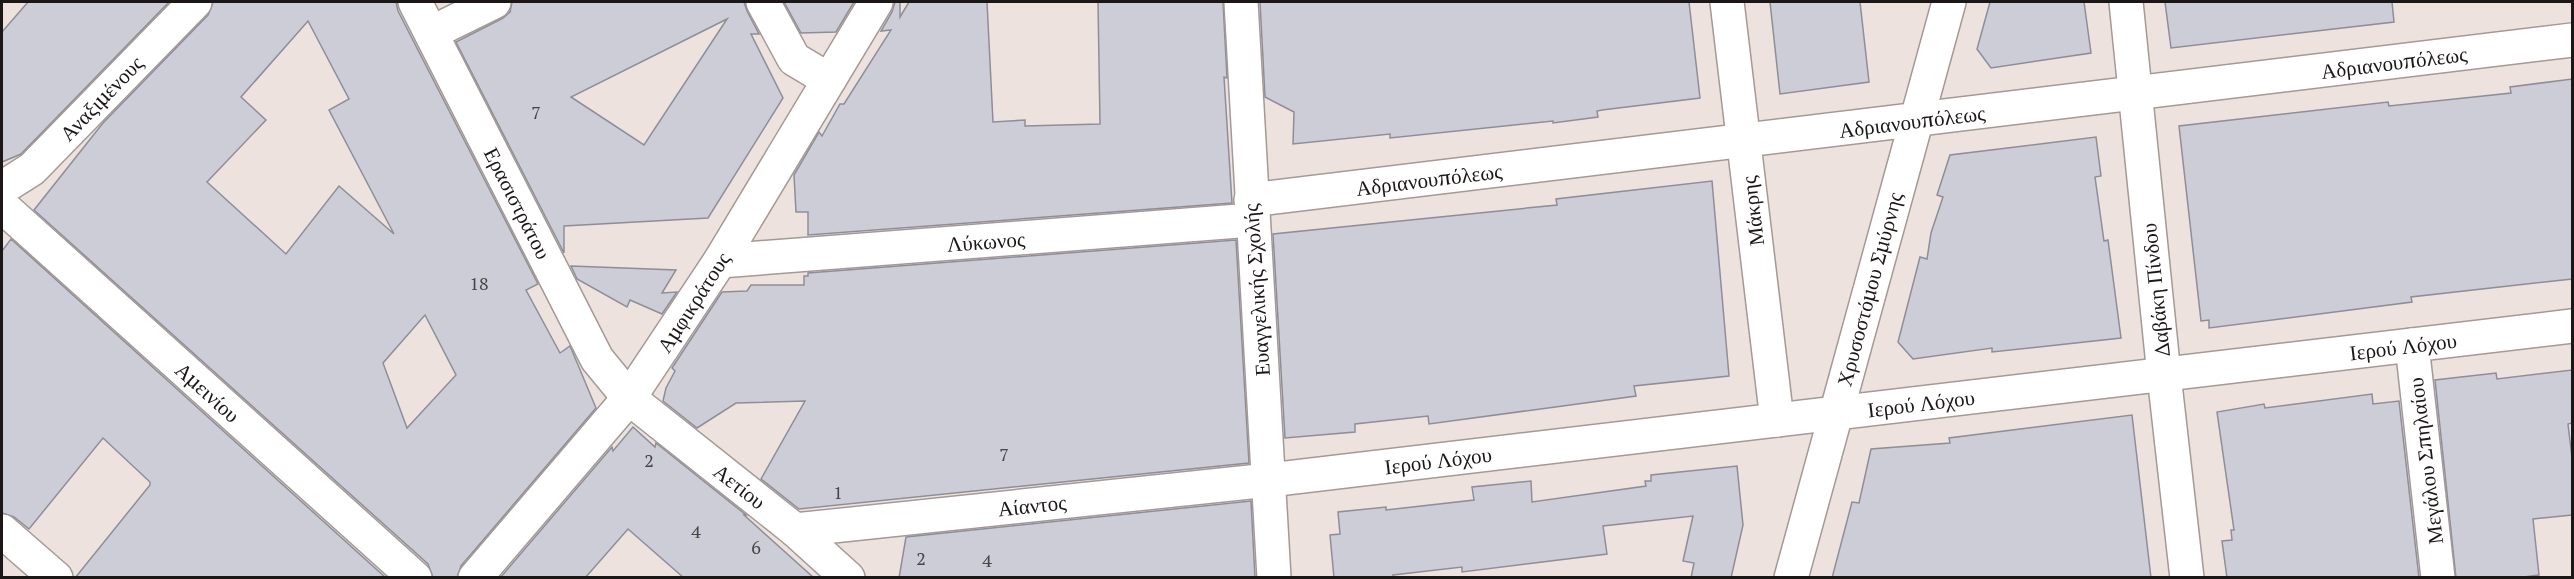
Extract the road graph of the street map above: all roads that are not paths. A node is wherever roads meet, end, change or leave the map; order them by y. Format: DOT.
graph roads {
  1 [pos="195,2"];
  2 [pos="415,2"];
  3 [pos="494,2"];
  4 [pos="763,2"];
  5 [pos="876,2"];
  6 [pos="1241,2"];
  7 [pos="1727,2"];
  8 [pos="1949,2"];
  9 [pos="2126,2"];
  10 [pos="431,33"];
  11 [pos="2572,40"];
  12 [pos="829,80"];
  13 [pos="2135,94"];
  14 [pos="1916,120"];
  15 [pos="1744,141"];
  16 [pos="2,188"];
  17 [pos="2,206"];
  18 [pos="1251,210"];
  19 [pos="720,261"];
  20 [pos="2572,326"];
  21 [pos="2412,345"];
  22 [pos="2164,375"];
  23 [pos="629,398"];
  24 [pos="1836,413"];
  25 [pos="1777,420"];
  26 [pos="1269,480"];
  27 [pos="795,530"];
  28 [pos="2,531"];
  29 [pos="56,578"];
  30 [pos="414,578"];
  31 [pos="475,578"];
  32 [pos="848,578"];
  33 [pos="1274,578"];
  34 [pos="1791,578"];
  35 [pos="2187,578"];
  36 [pos="2439,578"];
  1 -- 16 [label="street, Αναξιμένους"];
  2 -- 10 [label="street, Ερασιστράτου"];
  3 -- 10 [label="street"];
  4 -- 12 [label="street"];
  5 -- 12 [label="street, Αμφικράτους"];
  6 -- 18 [label="street, Ευαγγελικής Σχολής"];
  7 -- 15 [label="street, Μάκρης"];
  8 -- 14 [label="street, Χρυσοστόμου Σμύρνης"];
  9 -- 13 [label="street, Δαβάκη Πίνδου"];
  10 -- 23 [label="street, Ερασιστράτου"];
  11 -- 13 [label="street, Αδριανουπόλεως"];
  12 -- 19 [label="street, Αμφικράτους"];
  13 -- 14 [label="street, Αδριανουπόλεως"];
  13 -- 22 [label="street, Δαβάκη Πίνδου"];
  14 -- 15 [label="street, Αδριανουπόλεως"];
  14 -- 24 [label="street, Χρυσοστόμου Σμύρνης"];
  15 -- 18 [label="street, Αδριανουπόλεως"];
  15 -- 25 [label="street, Μάκρης"];
  17 -- 30 [label="street, Αμεινίου"];
  18 -- 19 [label="street, Λύκωνος"];
  18 -- 26 [label="street, Ευαγγελικής Σχολής"];
  19 -- 23 [label="street, Αμφικράτους"];
  20 -- 21 [label="street, Ιερού Λόχου"];
  21 -- 22 [label="street, Ιερού Λόχου"];
  21 -- 36 [label="street, Μεγάλου Σπηλαίου"];
  22 -- 24 [label="street, Ιερού Λόχου"];
  22 -- 35 [label="street, Δαβάκη Πίνδου"];
  23 -- 27 [label="street, Αετίου"];
  23 -- 31 [label="street, Αμφικράτους"];
  24 -- 25 [label="street, Ιερού Λόχου"];
  24 -- 34 [label="street, Χρυσοστόμου Σμύρνης"];
  25 -- 26 [label="street, Ιερού Λόχου"];
  26 -- 27 [label="street, Αίαντος"];
  26 -- 33 [label="street, Ευαγγελικής Σχολής"];
  27 -- 32 [label="street, Αετίου"];
  28 -- 29 [label="street"];
}
